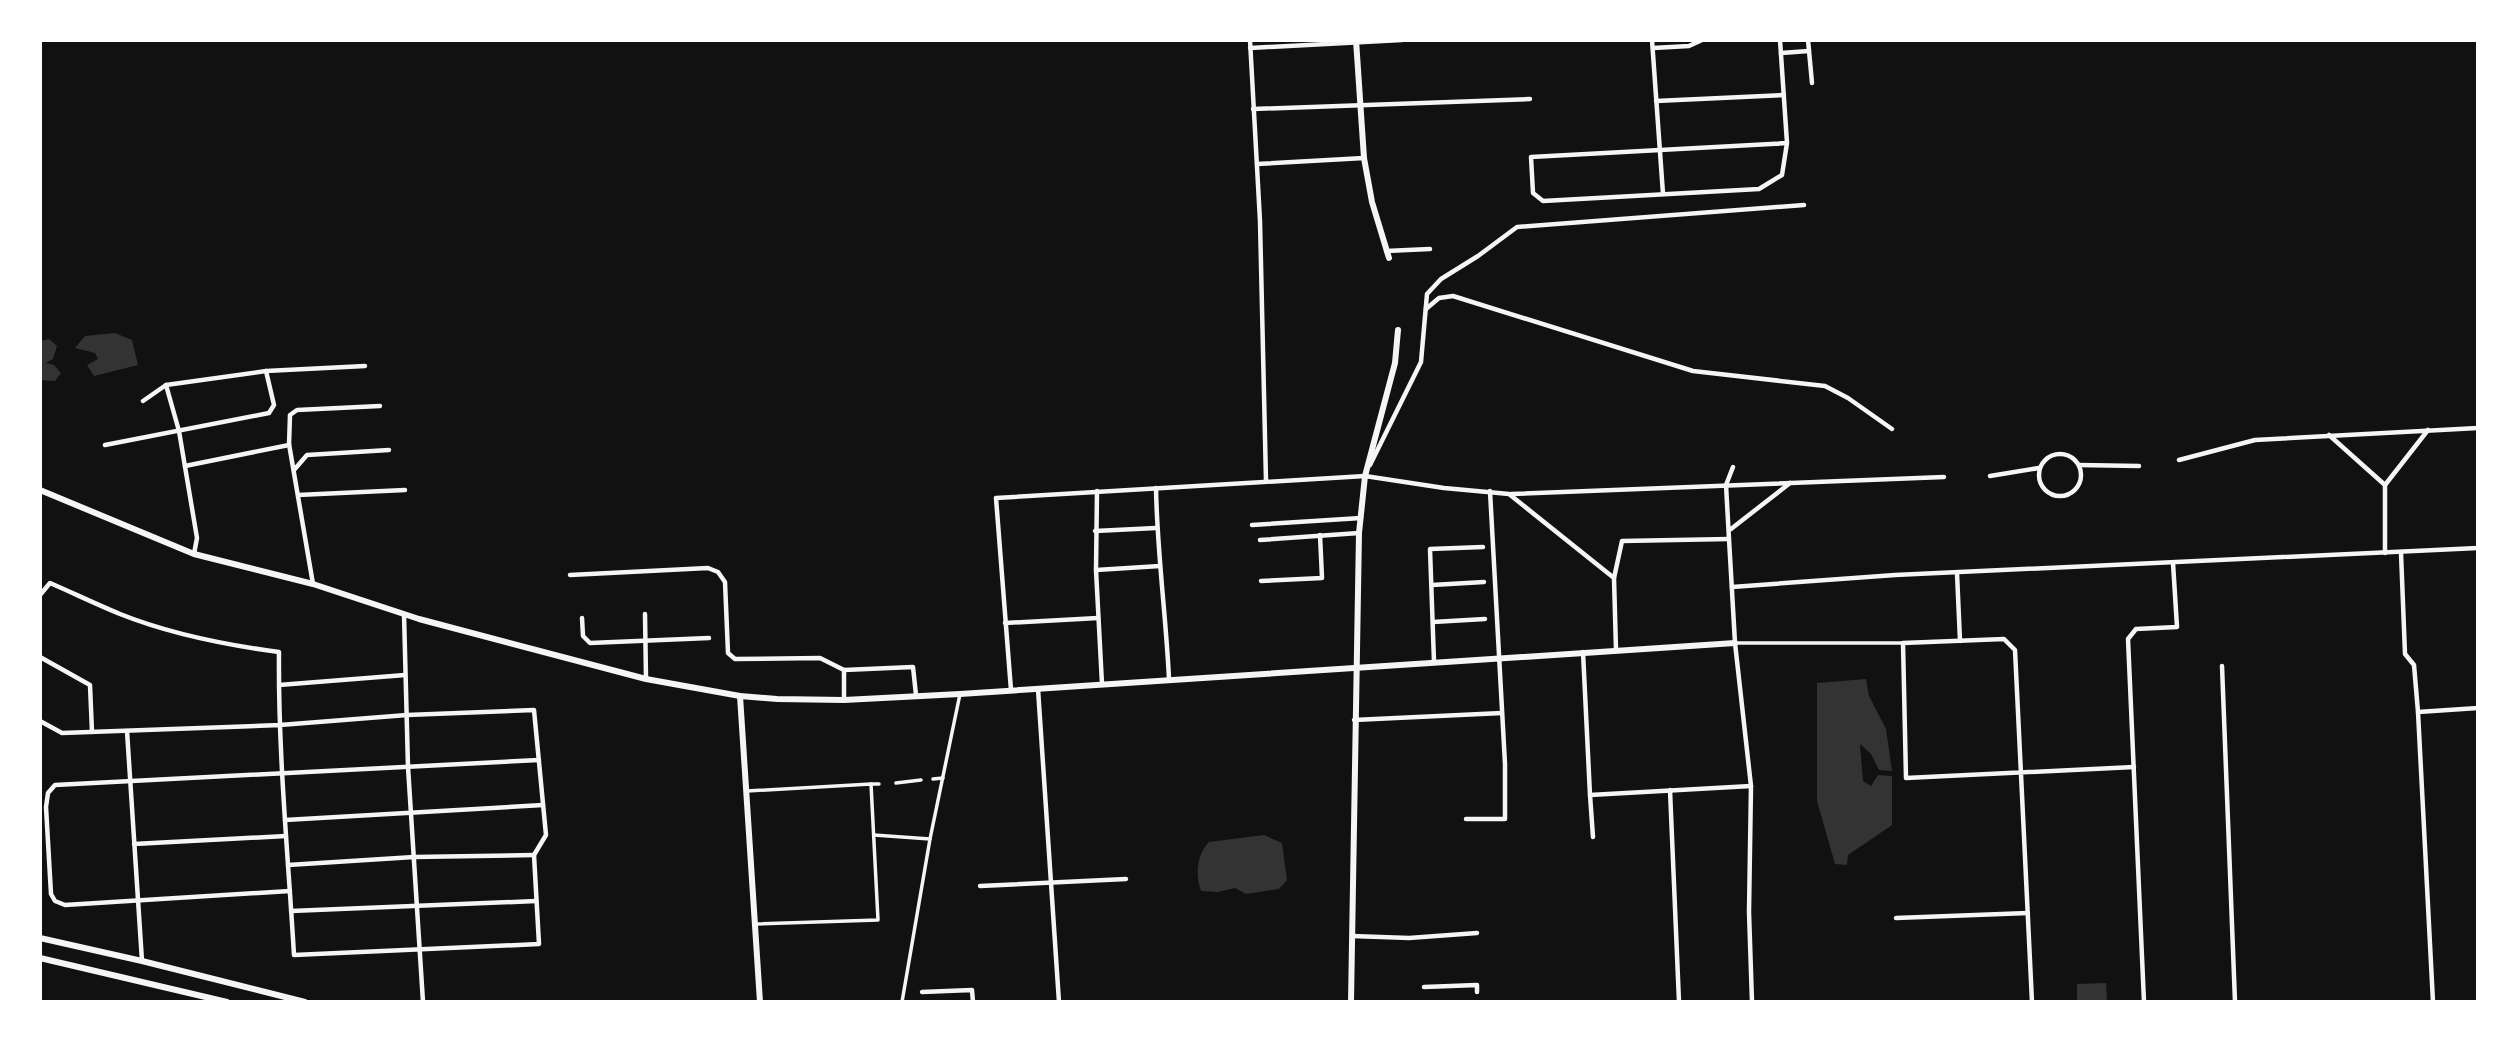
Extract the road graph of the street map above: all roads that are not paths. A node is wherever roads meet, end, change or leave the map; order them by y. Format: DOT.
graph roads {
  1 [pos="1250,40"];
  2 [pos="1402,40"];
  3 [pos="1652,40"];
  4 [pos="1702,40"];
  5 [pos="1780,40"];
  6 [pos="1808,40"];
  7 [pos="1356,41"];
  8 [pos="1653,47"];
  9 [pos="1250,48"];
  10 [pos="1809,51"];
  11 [pos="1781,53"];
  12 [pos="1812,83"];
  13 [pos="1784,95"];
  14 [pos="1530,99"];
  15 [pos="1656,102"];
  16 [pos="1360,104"];
  17 [pos="1253,109"];
  18 [pos="1787,143"];
  19 [pos="1660,149"];
  20 [pos="1364,158"];
  21 [pos="1256,164"];
  22 [pos="1663,194"];
  23 [pos="1804,205"];
  24 [pos="1430,249"];
  25 [pos="1388,254"];
  26 [pos="1426,309"];
  27 [pos="1398,330"];
  28 [pos="365,366"];
  29 [pos="266,371"];
  30 [pos="166,385"];
  31 [pos="144,401"];
  32 [pos="380,406"];
  33 [pos="2478,428"];
  34 [pos="287,429"];
  35 [pos="1892,429"];
  36 [pos="2428,430"];
  37 [pos="179,431"];
  38 [pos="2328,435"];
  39 [pos="105,445"];
  40 [pos="289,445"];
  41 [pos="389,450"];
  42 [pos="2179,460"];
  43 [pos="2079,465"];
  44 [pos="185,466"];
  45 [pos="2139,466"];
  46 [pos="1733,467"];
  47 [pos="2039,468"];
  48 [pos="294,471"];
  49 [pos="1365,475"];
  50 [pos="1990,475"];
  51 [pos="1944,477"];
  52 [pos="1266,481"];
  53 [pos="1791,482"];
  54 [pos="1726,485"];
  55 [pos="2385,485"];
  56 [pos="1156,488"];
  57 [pos="40,490"];
  58 [pos="405,490"];
  59 [pos="1097,491"];
  60 [pos="1490,491"];
  61 [pos="1509,494"];
  62 [pos="298,495"];
  63 [pos="1360,518"];
  64 [pos="1252,525"];
  65 [pos="1156,528"];
  66 [pos="1730,530"];
  67 [pos="1095,531"];
  68 [pos="1359,533"];
  69 [pos="1320,535"];
  70 [pos="1729,539"];
  71 [pos="1260,540"];
  72 [pos="1483,547"];
  73 [pos="2478,548"];
  74 [pos="2401,552"];
  75 [pos="2385,553"];
  76 [pos="194,554"];
  77 [pos="2173,563"];
  78 [pos="1160,566"];
  79 [pos="1096,570"];
  80 [pos="1957,573"];
  81 [pos="570,575"];
  82 [pos="1614,578"];
  83 [pos="1261,581"];
  84 [pos="1484,582"];
  85 [pos="313,584"];
  86 [pos="1432,585"];
  87 [pos="1732,587"];
  88 [pos="40,595"];
  89 [pos="404,614"];
  90 [pos="645,614"];
  91 [pos="582,618"];
  92 [pos="1098,618"];
  93 [pos="1485,619"];
  94 [pos="1433,622"];
  95 [pos="1005,623"];
  96 [pos="709,638"];
  97 [pos="1960,641"];
  98 [pos="645,642"];
  99 [pos="1735,643"];
  100 [pos="1903,643"];
  101 [pos="1616,650"];
  102 [pos="1583,652"];
  103 [pos="40,657"];
  104 [pos="1499,657"];
  105 [pos="1434,662"];
  106 [pos="2222,666"];
  107 [pos="1356,667"];
  108 [pos="844,670"];
  109 [pos="405,676"];
  110 [pos="1169,679"];
  111 [pos="646,680"];
  112 [pos="1102,684"];
  113 [pos="279,685"];
  114 [pos="1038,688"];
  115 [pos="1011,690"];
  116 [pos="960,694"];
  117 [pos="916,695"];
  118 [pos="740,696"];
  119 [pos="844,700"];
  120 [pos="2478,708"];
  121 [pos="2418,712"];
  122 [pos="1502,713"];
  123 [pos="407,715"];
  124 [pos="1354,720"];
  125 [pos="40,721"];
  126 [pos="280,725"];
  127 [pos="127,731"];
  128 [pos="92,732"];
  129 [pos="539,760"];
  130 [pos="408,767"];
  131 [pos="2134,767"];
  132 [pos="2021,772"];
  133 [pos="282,775"];
  134 [pos="943,778"];
  135 [pos="933,779"];
  136 [pos="921,780"];
  137 [pos="130,782"];
  138 [pos="896,783"];
  139 [pos="871,784"];
  140 [pos="879,784"];
  141 [pos="1751,786"];
  142 [pos="1670,790"];
  143 [pos="746,791"];
  144 [pos="1590,795"];
  145 [pos="543,805"];
  146 [pos="411,811"];
  147 [pos="1466,819"];
  148 [pos="285,820"];
  149 [pos="874,835"];
  150 [pos="286,836"];
  151 [pos="1593,837"];
  152 [pos="930,839"];
  153 [pos="134,844"];
  154 [pos="534,855"];
  155 [pos="414,857"];
  156 [pos="288,865"];
  157 [pos="1126,879"];
  158 [pos="1051,883"];
  159 [pos="980,886"];
  160 [pos="290,891"];
  161 [pos="138,901"];
  162 [pos="536,901"];
  163 [pos="417,905"];
  164 [pos="291,911"];
  165 [pos="2028,913"];
  166 [pos="1896,918"];
  167 [pos="755,925"];
  168 [pos="1477,933"];
  169 [pos="1352,936"];
  170 [pos="40,938"];
  171 [pos="420,948"];
  172 [pos="40,958"];
  173 [pos="142,961"];
  174 [pos="1424,987"];
  175 [pos="922,992"];
  176 [pos="1477,992"];
  177 [pos="227,1002"];
  178 [pos="305,1002"];
  179 [pos="422,1002"];
  180 [pos="760,1002"];
  181 [pos="902,1002"];
  182 [pos="973,1002"];
  183 [pos="1059,1002"];
  184 [pos="1351,1002"];
  185 [pos="1679,1002"];
  186 [pos="1752,1002"];
  187 [pos="2032,1002"];
  188 [pos="2144,1002"];
  189 [pos="2235,1002"];
  190 [pos="2433,1002"];
  1 -- 9 [label="street"];
  2 -- 7 [label="street"];
  3 -- 8 [label="street"];
  4 -- 8 [label="street"];
  5 -- 11 [label="street"];
  6 -- 10 [label="street"];
  7 -- 9 [label="street"];
  7 -- 16 [label="street"];
  8 -- 15 [label="street"];
  9 -- 17 [label="street"];
  10 -- 11 [label="street"];
  10 -- 12 [label="street"];
  11 -- 13 [label="street"];
  13 -- 15 [label="street"];
  13 -- 18 [label="street"];
  14 -- 16 [label="street"];
  15 -- 19 [label="street"];
  16 -- 17 [label="street"];
  16 -- 20 [label="street"];
  17 -- 21 [label="street"];
  18 -- 19 [label="street"];
  18 -- 22 [label="street"];
  19 -- 22 [label="street"];
  19 -- 22 [label="street"];
  20 -- 21 [label="street"];
  20 -- 25 [label="street"];
  21 -- 52 [label="street"];
  23 -- 26 [label="street"];
  24 -- 25 [label="street"];
  26 -- 35 [label="street"];
  26 -- 49 [label="street"];
  27 -- 49 [label="street"];
  28 -- 29 [label="street"];
  29 -- 30 [label="street"];
  29 -- 37 [label="street"];
  30 -- 31 [label="street"];
  30 -- 37 [label="street"];
  32 -- 40 [label="street"];
  33 -- 36 [label="street"];
  34 -- 40 [label="street"];
  36 -- 38 [label="street"];
  36 -- 55 [label="street"];
  37 -- 39 [label="street"];
  37 -- 44 [label="street"];
  38 -- 42 [label="street"];
  38 -- 55 [label="street"];
  40 -- 44 [label="street"];
  40 -- 48 [label="street"];
  41 -- 48 [label="street"];
  43 -- 45 [label="street"];
  43 -- 47 [label="street"];
  43 -- 47 [label="street"];
  44 -- 76 [label="street"];
  46 -- 54 [label="street"];
  47 -- 50 [label="street"];
  48 -- 62 [label="street"];
  49 -- 52 [label="street"];
  49 -- 60 [label="street"];
  49 -- 63 [label="street"];
  51 -- 53 [label="street"];
  52 -- 56 [label="street"];
  53 -- 54 [label="street"];
  53 -- 66 [label="street"];
  54 -- 61 [label="street"];
  54 -- 66 [label="street"];
  55 -- 75 [label="street"];
  56 -- 59 [label="street"];
  56 -- 65 [label="street"];
  57 -- 76 [label="street"];
  58 -- 62 [label="street"];
  59 -- 67 [label="street"];
  59 -- 95 [label="street"];
  60 -- 61 [label="street"];
  60 -- 104 [label="street"];
  61 -- 82 [label="street"];
  62 -- 85 [label="street"];
  63 -- 64 [label="street"];
  63 -- 68 [label="street"];
  65 -- 67 [label="street"];
  65 -- 78 [label="street"];
  66 -- 70 [label="street"];
  67 -- 79 [label="street"];
  68 -- 69 [label="street"];
  68 -- 107 [label="street"];
  69 -- 71 [label="street"];
  69 -- 83 [label="street"];
  70 -- 82 [label="street"];
  70 -- 87 [label="street"];
  72 -- 86 [label="street"];
  73 -- 74 [label="street"];
  74 -- 75 [label="street"];
  74 -- 121 [label="street"];
  75 -- 77 [label="street"];
  76 -- 85 [label="street"];
  77 -- 80 [label="street"];
  77 -- 131 [label="street"];
  78 -- 79 [label="street"];
  78 -- 110 [label="street"];
  79 -- 92 [label="street"];
  80 -- 87 [label="street"];
  80 -- 97 [label="street"];
  81 -- 108 [label="street"];
  82 -- 101 [label="street"];
  84 -- 86 [label="street"];
  85 -- 89 [label="street"];
  86 -- 94 [label="street"];
  87 -- 99 [label="street"];
  88 -- 113 [label="street"];
  89 -- 109 [label="street"];
  89 -- 111 [label="street"];
  90 -- 98 [label="street"];
  91 -- 98 [label="street"];
  92 -- 95 [label="street"];
  92 -- 112 [label="street"];
  93 -- 94 [label="street"];
  94 -- 105 [label="street"];
  95 -- 115 [label="street"];
  96 -- 98 [label="street"];
  97 -- 100 [label="street"];
  97 -- 132 [label="street"];
  98 -- 111 [label="street"];
  99 -- 100 [label="street"];
  99 -- 101 [label="street"];
  99 -- 141 [label="street"];
  100 -- 132 [label="street"];
  101 -- 102 [label="street"];
  102 -- 104 [label="street"];
  102 -- 144 [label="street"];
  103 -- 128 [label="street"];
  104 -- 105 [label="street"];
  104 -- 122 [label="street"];
  105 -- 107 [label="street"];
  106 -- 189 [label="street"];
  107 -- 110 [label="street"];
  107 -- 124 [label="street"];
  108 -- 117 [label="street"];
  108 -- 119 [label="street"];
  109 -- 113 [label="street"];
  109 -- 123 [label="street"];
  110 -- 112 [label="street"];
  111 -- 118 [label="street"];
  112 -- 114 [label="street"];
  113 -- 126 [label="street"];
  114 -- 115 [label="street"];
  114 -- 158 [label="street"];
  115 -- 116 [label="street"];
  116 -- 117 [label="street"];
  116 -- 134 [label="street"];
  117 -- 119 [label="street"];
  118 -- 119 [label="street"];
  118 -- 143 [label="street"];
  120 -- 121 [label="street"];
  121 -- 190 [label="street"];
  122 -- 124 [label="street"];
  122 -- 147 [label="street"];
  123 -- 126 [label="street"];
  123 -- 129 [label="street"];
  123 -- 130 [label="street"];
  124 -- 169 [label="street"];
  125 -- 128 [label="street"];
  126 -- 127 [label="street"];
  126 -- 133 [label="street"];
  127 -- 128 [label="street"];
  127 -- 137 [label="street"];
  129 -- 130 [label="street"];
  129 -- 145 [label="street"];
  130 -- 133 [label="street"];
  130 -- 146 [label="street"];
  131 -- 132 [label="street"];
  131 -- 188 [label="street"];
  132 -- 165 [label="street"];
  133 -- 137 [label="street"];
  133 -- 148 [label="street"];
  134 -- 135 [label="street"];
  134 -- 152 [label="street"];
  136 -- 138 [label="street"];
  137 -- 153 [label="street"];
  137 -- 161 [label="street"];
  139 -- 140 [label="street"];
  139 -- 143 [label="street"];
  139 -- 149 [label="street"];
  141 -- 142 [label="street"];
  141 -- 186 [label="street"];
  142 -- 144 [label="street"];
  142 -- 185 [label="street"];
  143 -- 167 [label="street"];
  144 -- 151 [label="street"];
  145 -- 146 [label="street"];
  145 -- 154 [label="street"];
  146 -- 148 [label="street"];
  146 -- 155 [label="street"];
  148 -- 150 [label="street"];
  149 -- 152 [label="street"];
  149 -- 167 [label="street"];
  150 -- 153 [label="street"];
  150 -- 156 [label="street"];
  152 -- 181 [label="street"];
  153 -- 161 [label="street"];
  154 -- 155 [label="street"];
  154 -- 162 [label="street"];
  155 -- 156 [label="street"];
  155 -- 163 [label="street"];
  156 -- 160 [label="street"];
  157 -- 158 [label="street"];
  158 -- 159 [label="street"];
  158 -- 183 [label="street"];
  160 -- 161 [label="street"];
  160 -- 164 [label="street"];
  161 -- 173 [label="street"];
  162 -- 163 [label="street"];
  162 -- 171 [label="street"];
  163 -- 164 [label="street"];
  163 -- 171 [label="street"];
  164 -- 171 [label="street"];
  165 -- 166 [label="street"];
  165 -- 187 [label="street"];
  167 -- 180 [label="street"];
  168 -- 169 [label="street"];
  169 -- 184 [label="street"];
  170 -- 173 [label="street"];
  171 -- 179 [label="street"];
  172 -- 177 [label="street"];
  173 -- 178 [label="street"];
  174 -- 176 [label="street"];
  175 -- 182 [label="street"];
}
